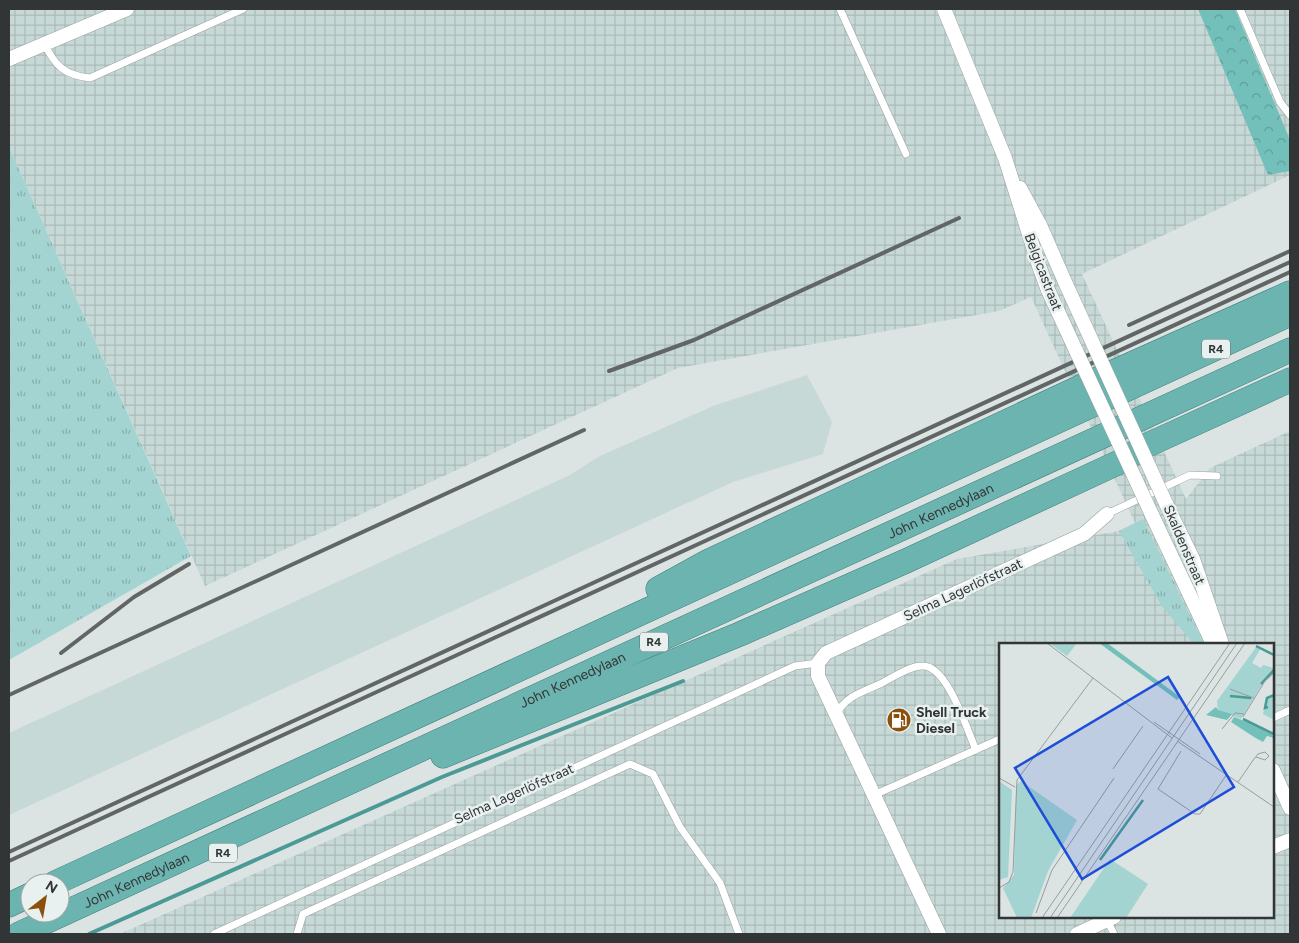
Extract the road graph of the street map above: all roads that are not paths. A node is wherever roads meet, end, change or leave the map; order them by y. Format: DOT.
graph roads {
  1 [pos="128,9"];
  2 [pos="243,9"];
  3 [pos="840,9"];
  4 [pos="944,9"];
  5 [pos="1240,9"];
  6 [pos="44,43"];
  7 [pos="9,59"];
  8 [pos="1290,115"];
  9 [pos="906,154"];
  10 [pos="1005,158"];
  11 [pos="1290,293"];
  12 [pos="1290,314"];
  13 [pos="1290,350"];
  14 [pos="1290,364"];
  15 [pos="1099,378"];
  16 [pos="1290,380"];
  17 [pos="1140,450"];
  18 [pos="1217,476"];
  19 [pos="1107,514"];
  20 [pos="1213,643"];
  21 [pos="1222,643"];
  22 [pos="818,663"];
  23 [pos="500,678"];
  24 [pos="1290,710"];
  25 [pos="837,716"];
  26 [pos="1274,718"];
  27 [pos="999,739"];
  28 [pos="976,750"];
  29 [pos="1274,772"];
  30 [pos="400,774"];
  31 [pos="874,795"];
  32 [pos="1290,808"];
  33 [pos="1290,840"];
  34 [pos="1274,847"];
  35 [pos="70,877"];
  36 [pos="1111,918"];
  37 [pos="19,934"];
  38 [pos="48,934"];
  39 [pos="214,934"];
  40 [pos="297,934"];
  41 [pos="739,934"];
  42 [pos="939,934"];
  43 [pos="1076,934"];
  44 [pos="1114,934"];
  1 -- 6 [label="street"];
  2 -- 6 [label="lane"];
  3 -- 9 [label="lane"];
  4 -- 10 [label="street, Belgicastraat"];
  5 -- 8 [label="lane"];
  6 -- 7 [label="street"];
  10 -- 15 [label="street, Belgicastraat, bridge"];
  10 -- 15 [label="street, Belgicastraat, bridge"];
  11 -- 15 [label="highway"];
  12 -- 23 [label="highway, R4"];
  13 -- 37 [label="highway, John Kennedylaan / R4"];
  14 -- 30 [label="highway, John Kennedylaan / R4"];
  15 -- 17 [label="street, bridge"];
  15 -- 23 [label="highway, R4"];
  16 -- 17 [label="highway"];
  17 -- 20 [label="street, Skaldenstraat, bridge"];
  17 -- 21 [label="street, Skaldenstraat, bridge"];
  17 -- 30 [label="highway"];
  18 -- 19 [label="lane"];
  19 -- 22 [label="street, Selma Lagerlöfstraat"];
  22 -- 25 [label="street"];
  22 -- 39 [label="lane, Selma Lagerlöfstraat"];
  23 -- 35 [label="highway, R4"];
  24 -- 26 [label="lane"];
  25 -- 28 [label="lane"];
  25 -- 31 [label="street"];
  27 -- 28 [label="lane"];
  28 -- 31 [label="lane"];
  29 -- 32 [label="street"];
  30 -- 38 [label="highway, John Kennedylaan / R4"];
  31 -- 42 [label="street"];
  33 -- 34 [label="street"];
  36 -- 43 [label="street"];
  36 -- 44 [label="lane"];
  40 -- 41 [label="lane"];
}
